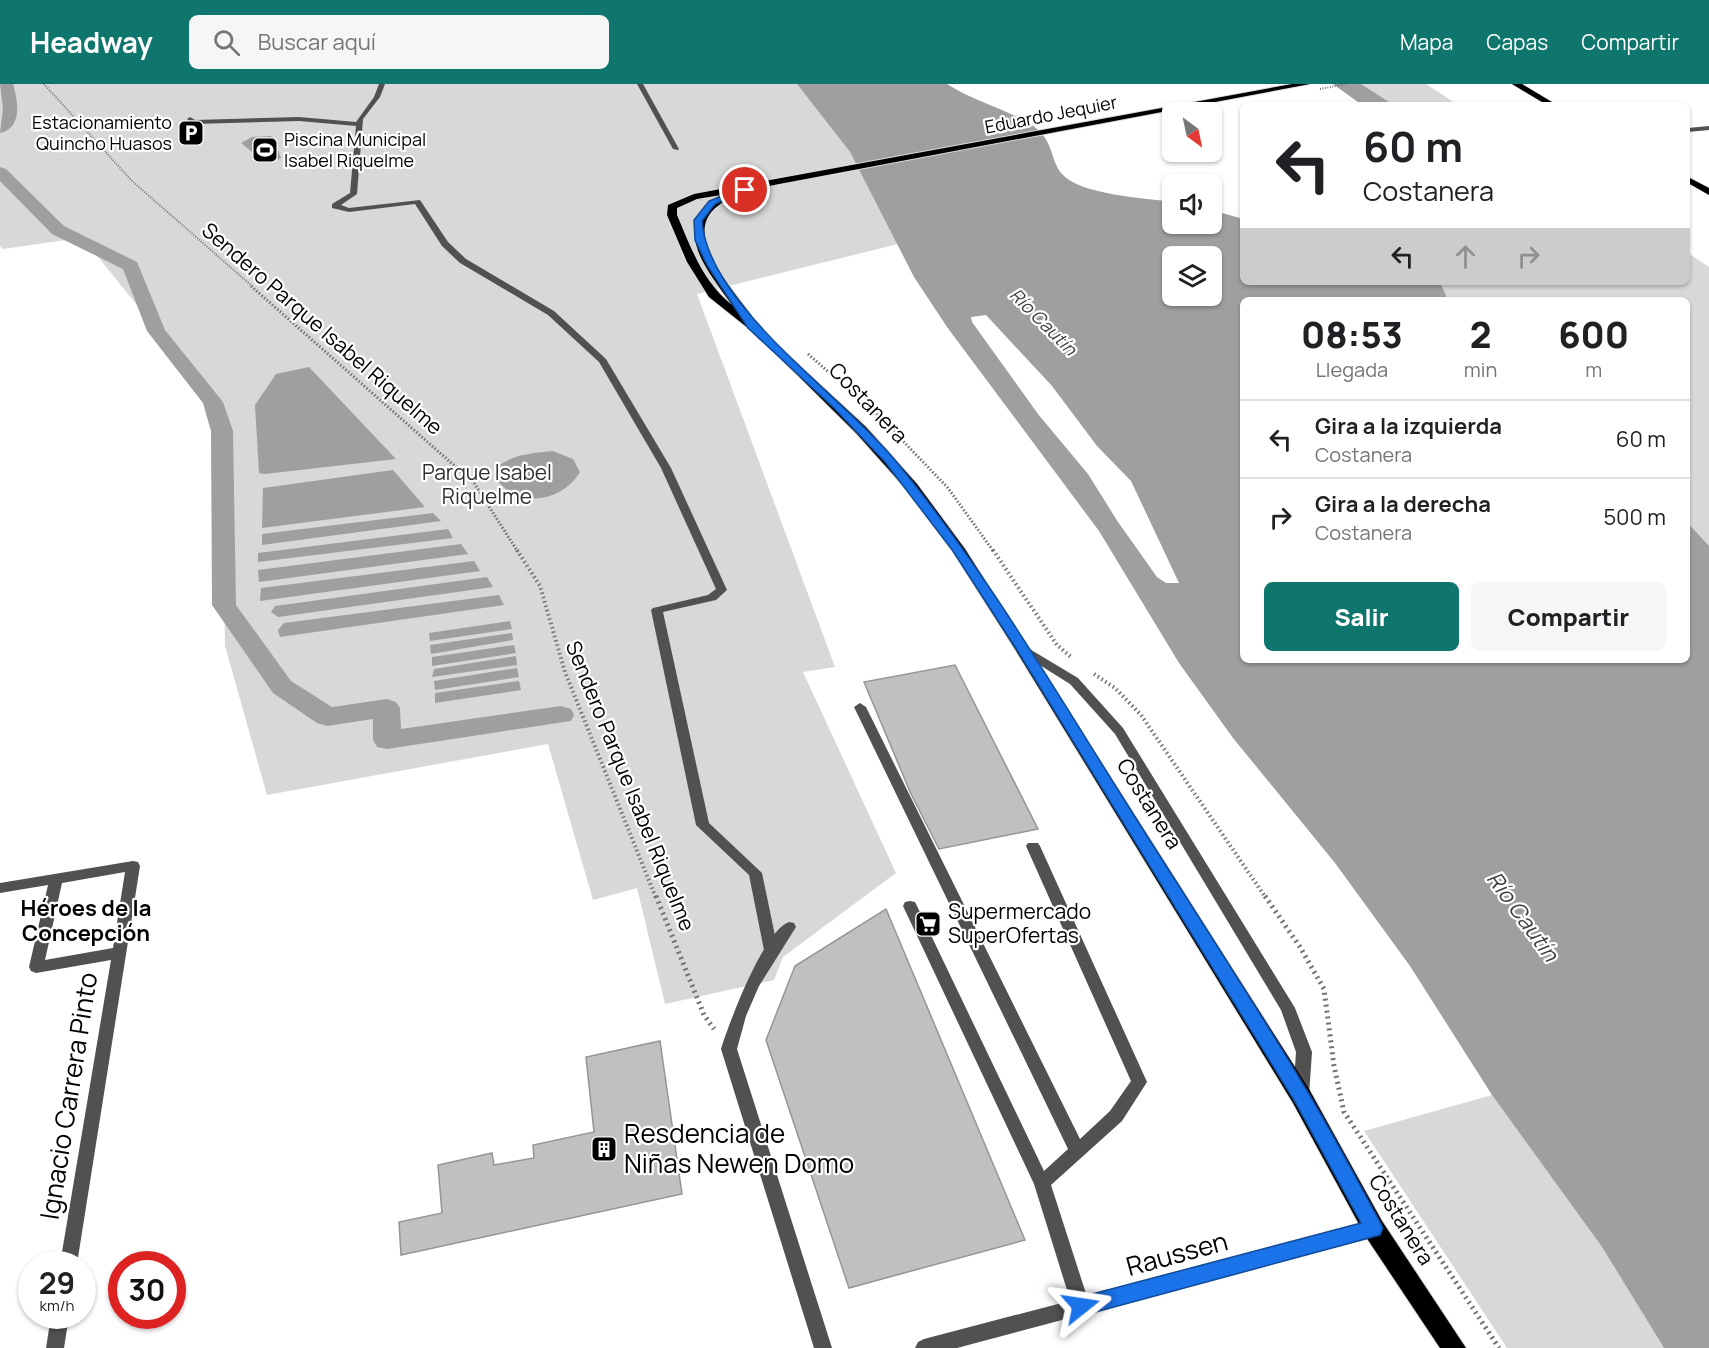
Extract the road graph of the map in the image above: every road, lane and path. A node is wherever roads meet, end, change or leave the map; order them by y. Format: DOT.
graph roads {
  1 [pos="44,84"];
  2 [pos="382,84"];
  3 [pos="640,84"];
  4 [pos="1306,84"];
  5 [pos="1516,84"];
  6 [pos="1548,102"];
  7 [pos="189,119"];
  8 [pos="359,124"];
  9 [pos="1709,128"];
  10 [pos="1690,130"];
  11 [pos="676,150"];
  12 [pos="838,171"];
  13 [pos="1690,181"];
  14 [pos="756,187"];
  15 [pos="1709,192"];
  16 [pos="752,326"];
  17 [pos="1023,650"];
  18 [pos="860,707"];
  19 [pos="1033,846"];
  20 [pos="57,879"];
  21 [pos="0,888"];
  22 [pos="910,906"];
  23 [pos="789,927"];
  24 [pos="771,950"];
  25 [pos="117,953"];
  26 [pos="729,1049"];
  27 [pos="1301,1096"];
  28 [pos="1078,1152"];
  29 [pos="1042,1183"];
  30 [pos="1374,1228"];
  31 [pos="70,1251"];
  32 [pos="1081,1306"];
  33 [pos="58,1329"];
  34 [pos="55,1348"];
  35 [pos="823,1348"];
  36 [pos="924,1348"];
  37 [pos="1454,1348"];
  1 -- 26 [label="path, Sendero Parque Isabel Riquelme"];
  2 -- 8 [label="street"];
  3 -- 11 [label="street"];
  4 -- 12 [label="highway, Eduardo Jequier"];
  5 -- 6 [label="main road"];
  7 -- 8 [label="street"];
  8 -- 24 [label="street"];
  9 -- 10 [label="street"];
  12 -- 14 [label="highway, Costanera"];
  13 -- 15 [label="main road"];
  14 -- 16 [label="highway, Costanera"];
  14 -- 16 [label="highway, Costanera"];
  16 -- 17 [label="highway, Costanera"];
  17 -- 27 [label="highway, Costanera"];
  17 -- 27 [label="street"];
  18 -- 28 [label="street"];
  19 -- 28 [label="street"];
  20 -- 21 [label="street"];
  20 -- 25 [label="street, Ignacio Carrera Pinto"];
  20 -- 25 [label="street"];
  22 -- 29 [label="street"];
  23 -- 24 [label="street"];
  24 -- 26 [label="street"];
  25 -- 31 [label="street, Ignacio Carrera Pinto"];
  26 -- 35 [label="street"];
  27 -- 30 [label="highway, Costanera"];
  28 -- 29 [label="street"];
  29 -- 32 [label="street"];
  30 -- 32 [label="street, Raussen"];
  30 -- 37 [label="highway, Costanera"];
  32 -- 36 [label="street, Raussen"];
  33 -- 34 [label="street"];
}
